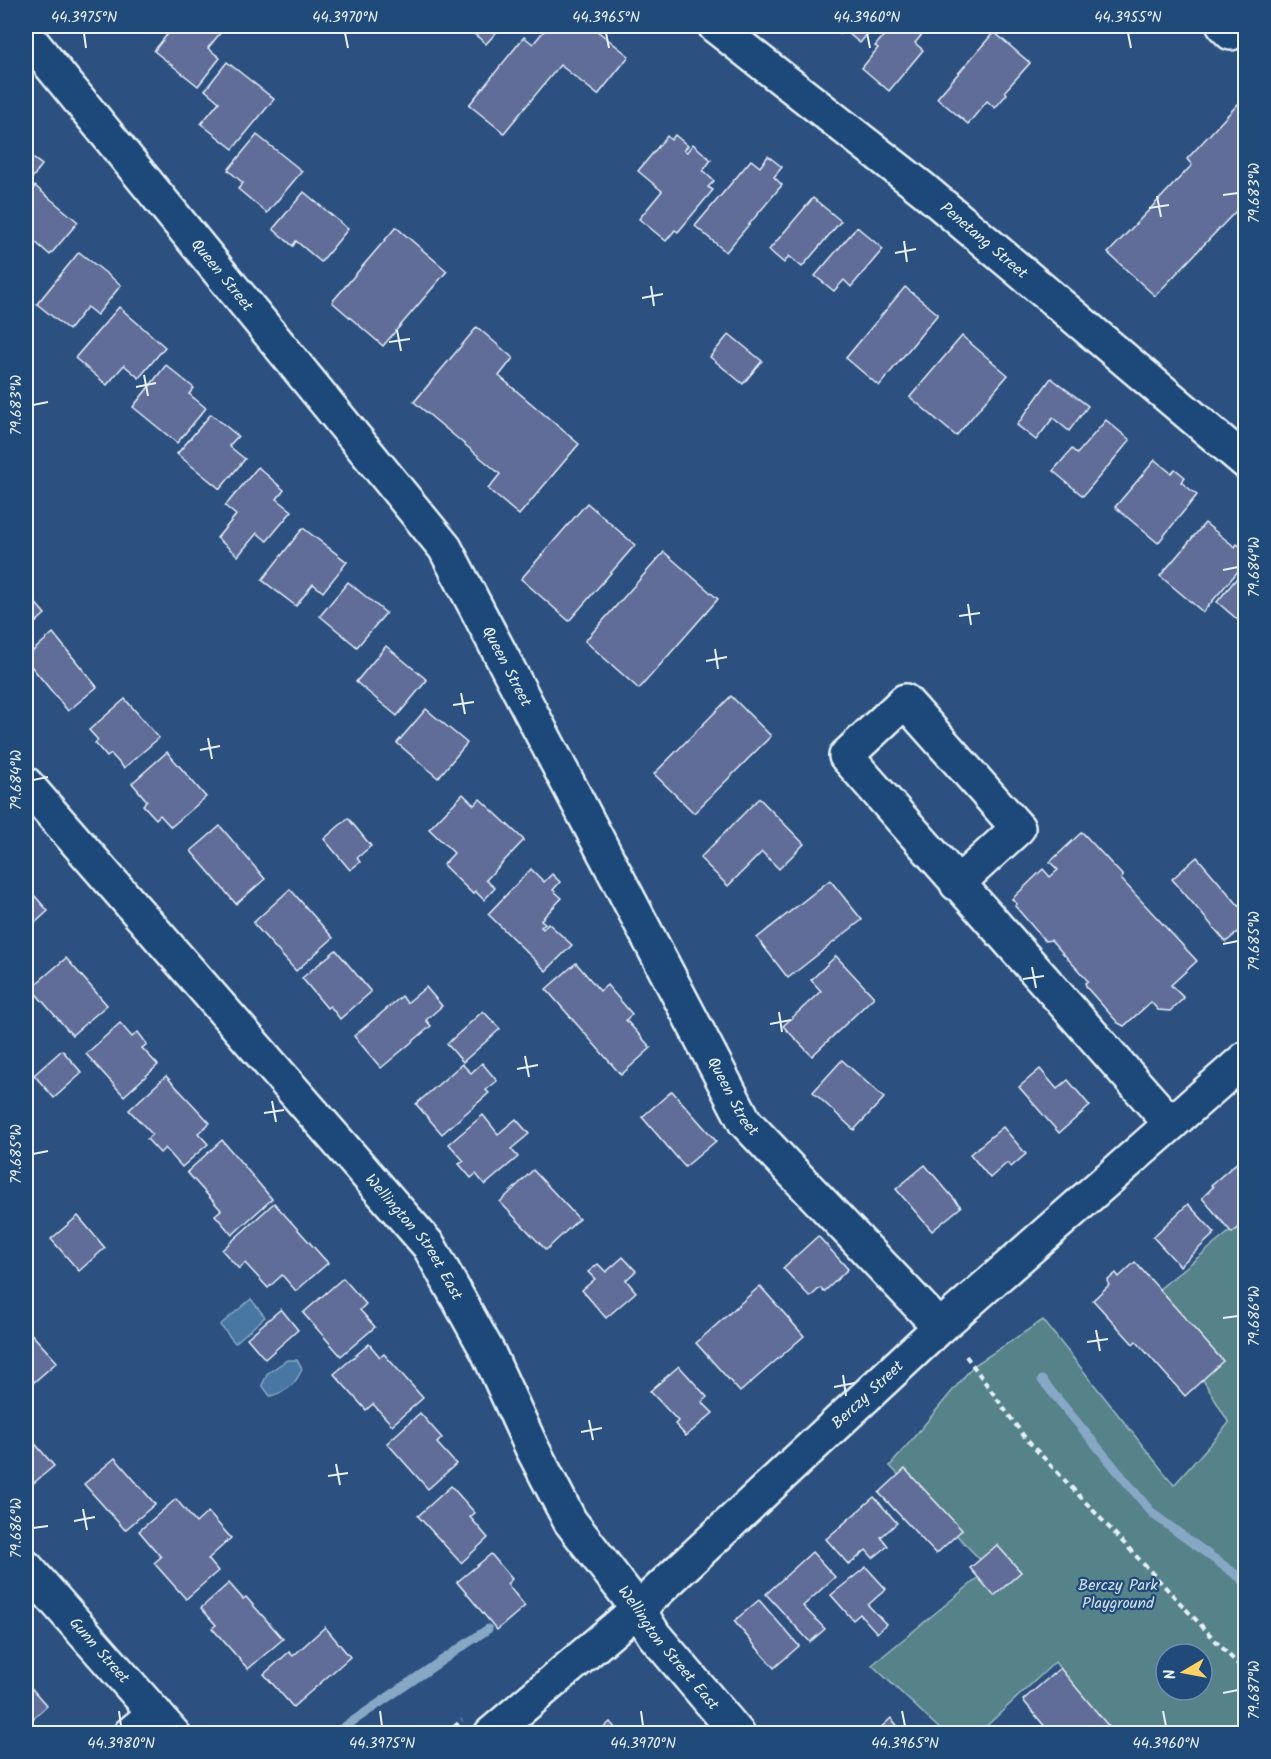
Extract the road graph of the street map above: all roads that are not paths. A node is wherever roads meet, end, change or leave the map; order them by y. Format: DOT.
graph roads {
  1 [pos="715,26"];
  2 [pos="26,35"];
  3 [pos="1245,462"];
  4 [pos="26,784"];
  5 [pos="957,884"];
  6 [pos="1245,1058"];
  7 [pos="1171,1124"];
  8 [pos="940,1327"];
  9 [pos="26,1567"];
  10 [pos="638,1609"];
  11 [pos="164,1723"];
  12 [pos="130,1734"];
  13 [pos="491,1734"];
  14 [pos="738,1734"];
  1 -- 3 [label="street, Penetang Street"];
  2 -- 8 [label="street, Queen Street"];
  4 -- 10 [label="street, Wellington Street East"];
  5 -- 5 [label="street"];
  5 -- 7 [label="street"];
  6 -- 7 [label="street, Berczy Street"];
  7 -- 8 [label="street, Berczy Street"];
  8 -- 10 [label="street, Berczy Street"];
  9 -- 11 [label="street, Gunn Street"];
  10 -- 13 [label="street, Berczy Street"];
  10 -- 14 [label="street, Wellington Street East"];
  11 -- 12 [label="street"];
}
